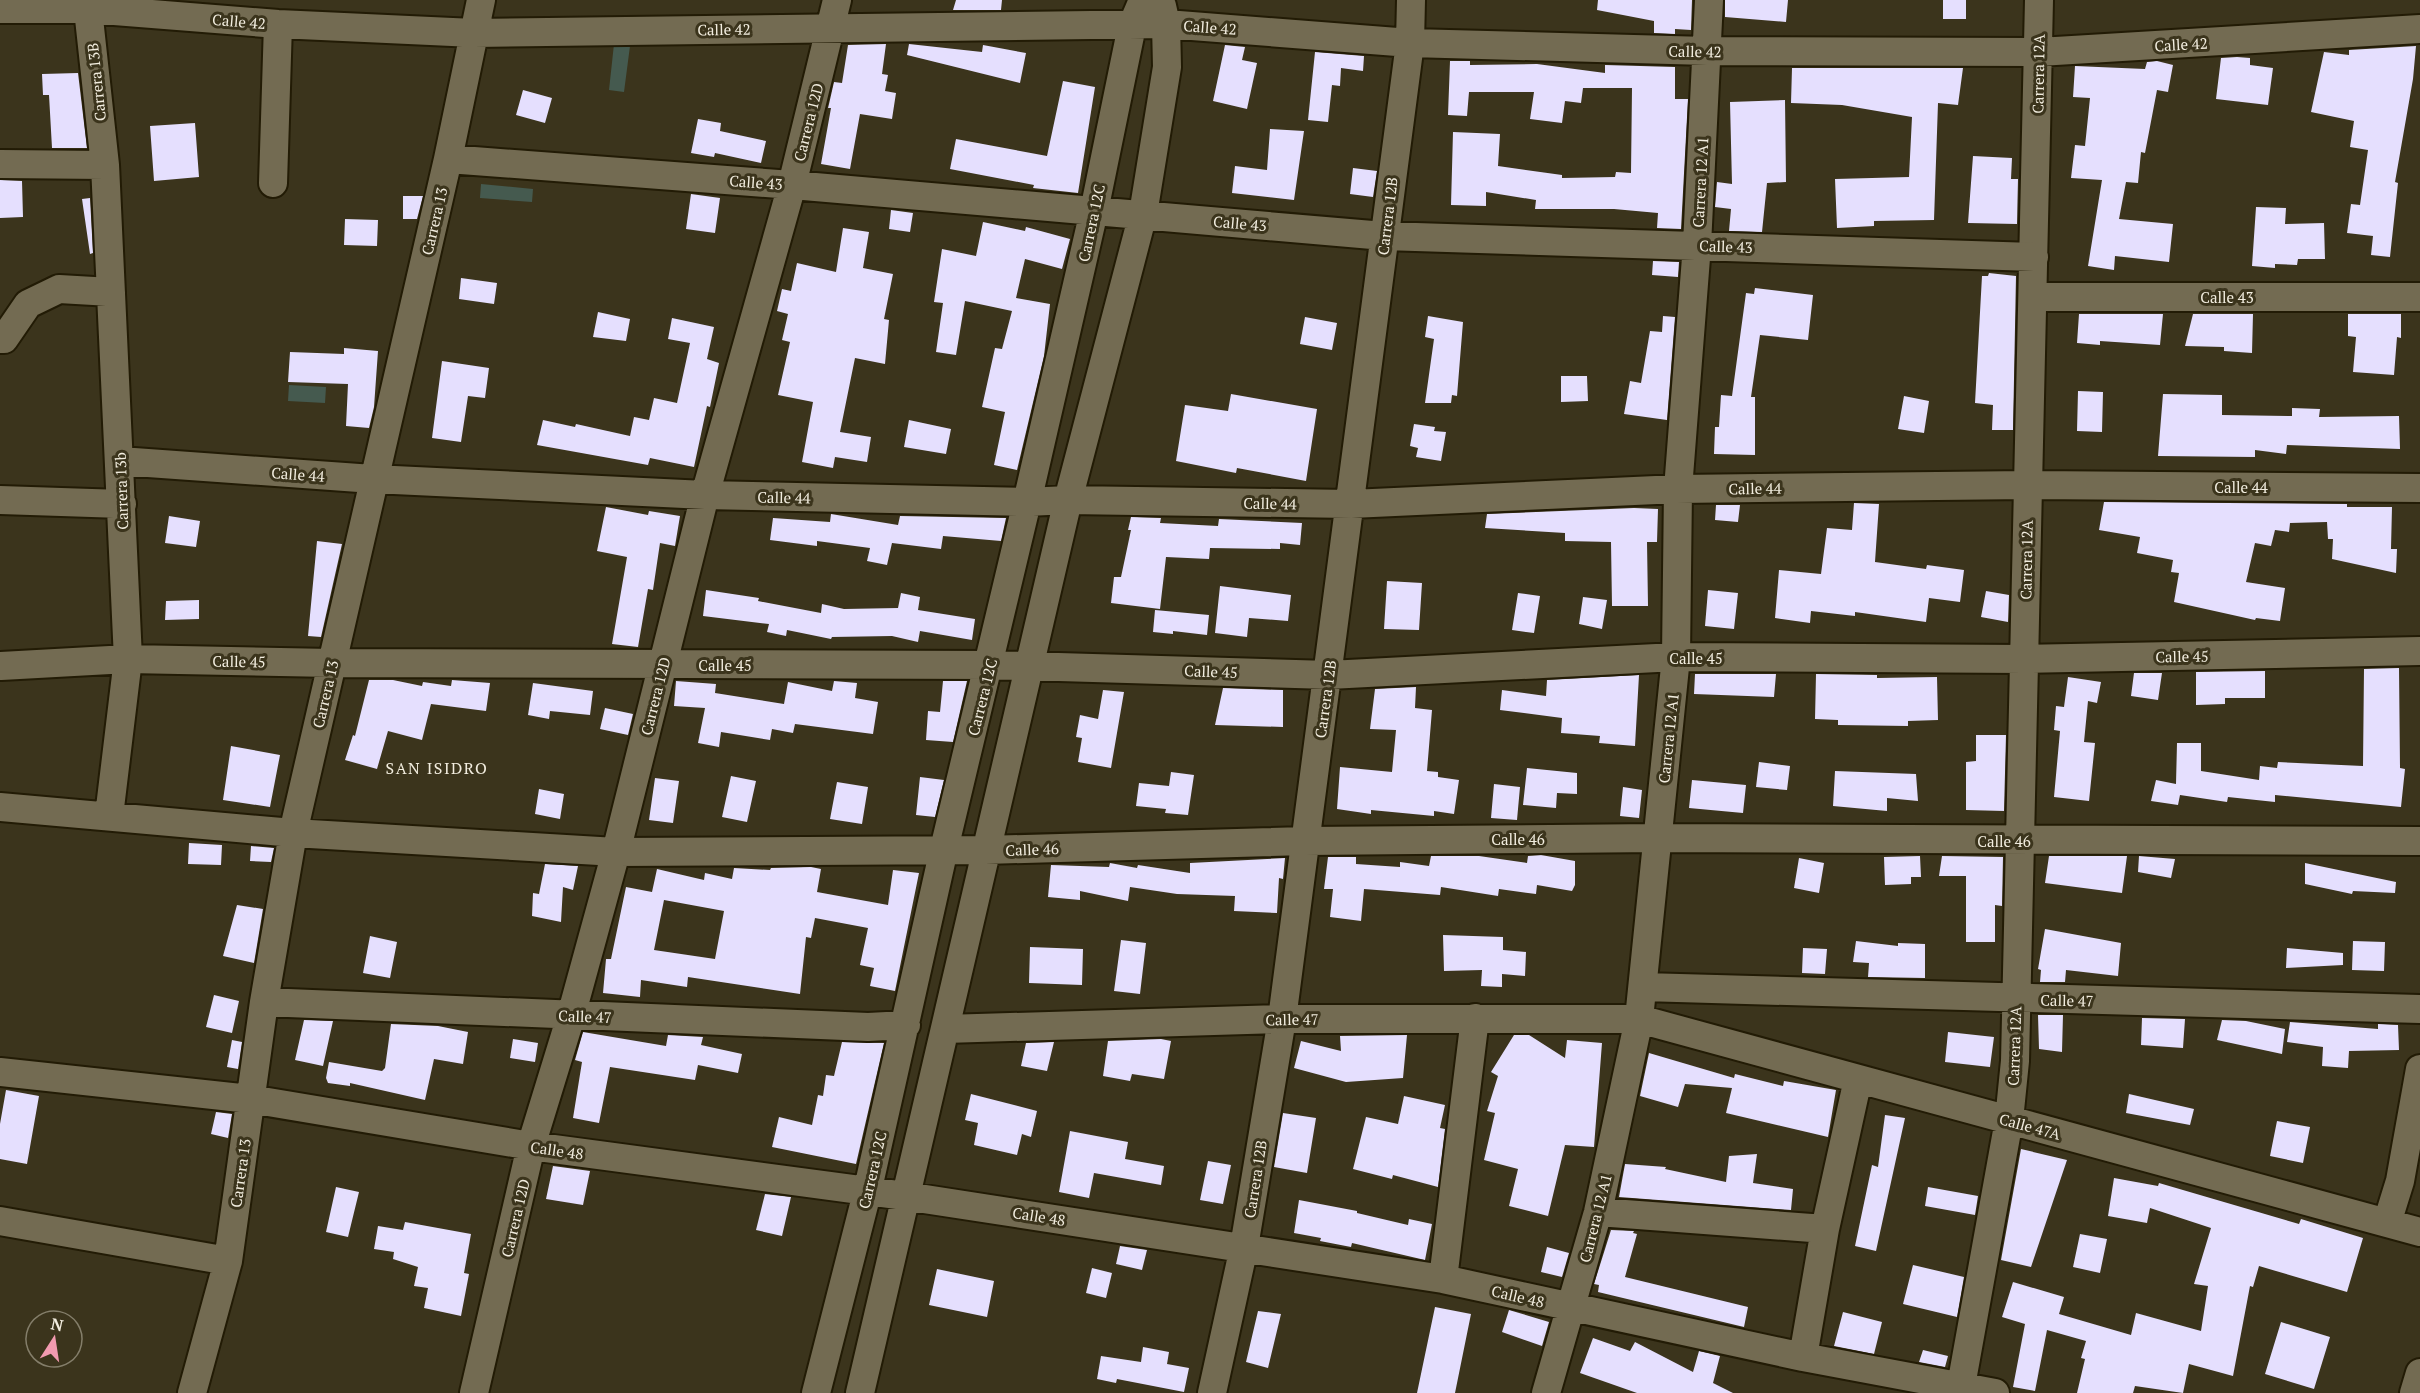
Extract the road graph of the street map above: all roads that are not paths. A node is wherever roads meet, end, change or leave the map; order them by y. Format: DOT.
graph roads {
  1 [pos="481,0"];
  2 [pos="1143,0"];
  3 [pos="1411,0"];
  4 [pos="1709,0"];
  5 [pos="2039,0"];
  6 [pos="88,4"];
  7 [pos="0,9"];
  8 [pos="196,9"];
  9 [pos="1163,12"];
  10 [pos="834,14"];
  11 [pos="278,24"];
  12 [pos="1132,26"];
  13 [pos="2420,29"];
  14 [pos="474,33"];
  15 [pos="1410,43"];
  16 [pos="1707,51"];
  17 [pos="2039,52"];
  18 [pos="448,159"];
  19 [pos="0,164"];
  20 [pos="105,165"];
  21 [pos="273,183"];
  22 [pos="792,185"];
  23 [pos="1094,211"];
  24 [pos="1143,214"];
  25 [pos="1384,236"];
  26 [pos="1697,245"];
  27 [pos="2034,257"];
  28 [pos="111,292"];
  29 [pos="2033,297"];
  30 [pos="2420,297"];
  31 [pos="0,339"];
  32 [pos="120,461"];
  33 [pos="373,479"];
  34 [pos="2028,486"];
  35 [pos="2420,488"];
  36 [pos="1678,489"];
  37 [pos="705,495"];
  38 [pos="0,500"];
  39 [pos="1068,500"];
  40 [pos="1028,502"];
  41 [pos="122,504"];
  42 [pos="1351,504"];
  43 [pos="2420,651"];
  44 [pos="1676,657"];
  45 [pos="128,659"];
  46 [pos="2024,659"];
  47 [pos="332,663"];
  48 [pos="663,665"];
  49 [pos="989,665"];
  50 [pos="1,666"];
  51 [pos="1031,666"];
  52 [pos="1329,675"];
  53 [pos="0,807"];
  54 [pos="110,816"];
  55 [pos="293,832"];
  56 [pos="1658,838"];
  57 [pos="1306,841"];
  58 [pos="2420,841"];
  59 [pos="2020,842"];
  60 [pos="944,849"];
  61 [pos="985,850"];
  62 [pos="616,852"];
  63 [pos="1642,987"];
  64 [pos="2016,998"];
  65 [pos="264,1002"];
  66 [pos="2420,1009"];
  67 [pos="571,1016"];
  68 [pos="1475,1018"];
  69 [pos="1282,1019"];
  70 [pos="1639,1019"];
  71 [pos="906,1026"];
  72 [pos="945,1029"];
  73 [pos="2420,1069"];
  74 [pos="0,1072"];
  75 [pos="1858,1079"];
  76 [pos="250,1099"];
  77 [pos="2009,1120"];
  78 [pos="531,1146"];
  79 [pos="867,1193"];
  80 [pos="905,1196"];
  81 [pos="1598,1212"];
  82 [pos="0,1221"];
  83 [pos="2387,1223"];
  84 [pos="1825,1229"];
  85 [pos="2420,1232"];
  86 [pos="1244,1247"];
  87 [pos="228,1261"];
  88 [pos="1443,1279"];
  89 [pos="1571,1308"];
  90 [pos="1803,1357"];
  91 [pos="2420,1373"];
  92 [pos="1960,1386"];
  93 [pos="192,1393"];
  94 [pos="474,1393"];
  95 [pos="816,1393"];
  96 [pos="860,1393"];
  97 [pos="1212,1393"];
  98 [pos="1546,1393"];
  99 [pos="1995,1393"];
  100 [pos="2415,1393"];
  1 -- 14 [label="street, Carrera 13"];
  2 -- 12 [label="street, Carrera 12C"];
  3 -- 15 [label="street, Carrera 12B"];
  4 -- 16 [label="street, Carrera 12 A1"];
  5 -- 17 [label="street, Carrera 12A"];
  6 -- 7 [label="street, Calle 42"];
  6 -- 8 [label="street, Calle 42"];
  6 -- 20 [label="street, Carrera 13B"];
  8 -- 11 [label="street, Calle 42"];
  9 -- 12 [label="street, Calle 42"];
  9 -- 15 [label="street, Calle 42"];
  9 -- 24 [label="street"];
  10 -- 12 [label="street, Calle 42"];
  10 -- 14 [label="street, Calle 42"];
  10 -- 22 [label="street, Carrera 12D"];
  11 -- 14 [label="street, Calle 42"];
  11 -- 21 [label="street"];
  12 -- 23 [label="street, Carrera 12C"];
  13 -- 17 [label="street, Calle 42"];
  14 -- 18 [label="street, Carrera 13"];
  15 -- 16 [label="street, Calle 42"];
  15 -- 25 [label="street, Carrera 12B"];
  16 -- 17 [label="street, Calle 42"];
  16 -- 26 [label="street, Carrera 12 A1"];
  17 -- 27 [label="street, Carrera 12A"];
  18 -- 22 [label="street, Calle 43"];
  18 -- 33 [label="street, Carrera 13"];
  19 -- 20 [label="street"];
  20 -- 28 [label="street, Carrera 13b"];
  22 -- 23 [label="street, Calle 43"];
  22 -- 37 [label="street, Carrera 12D"];
  23 -- 24 [label="street, Calle 43"];
  23 -- 40 [label="street, Carrera 12C"];
  24 -- 25 [label="street, Calle 43"];
  24 -- 39 [label="street"];
  25 -- 26 [label="street, Calle 43"];
  25 -- 42 [label="street, Carrera 12B"];
  26 -- 27 [label="street, Calle 43"];
  26 -- 36 [label="street, Carrera 12 A1"];
  27 -- 29 [label="street, Carrera 12A"];
  28 -- 31 [label="street"];
  28 -- 32 [label="street, Carrera 13b"];
  29 -- 30 [label="street, Calle 43"];
  29 -- 34 [label="street, Carrera 12A"];
  32 -- 33 [label="street, Calle 44"];
  32 -- 41 [label="street, Carrera 13b"];
  33 -- 37 [label="street, Calle 44"];
  33 -- 47 [label="street, Carrera 13"];
  34 -- 35 [label="street, Calle 44"];
  34 -- 36 [label="street, Calle 44"];
  34 -- 46 [label="street, Carrera 12A"];
  36 -- 42 [label="street, Calle 44"];
  36 -- 44 [label="street, Carrera 12 A1"];
  37 -- 40 [label="street, Calle 44"];
  37 -- 48 [label="street, Carrera 12D"];
  38 -- 41 [label="street"];
  39 -- 40 [label="street, Calle 44"];
  39 -- 42 [label="street, Calle 44"];
  39 -- 51 [label="street"];
  40 -- 49 [label="street, Carrera 12C"];
  41 -- 45 [label="street, Carrera 13b"];
  42 -- 52 [label="street, Carrera 12B"];
  43 -- 46 [label="street, Calle 45"];
  44 -- 46 [label="street, Calle 45"];
  44 -- 52 [label="street, Calle 45"];
  44 -- 56 [label="street, Carrera 12 A1"];
  45 -- 47 [label="street, Calle 45"];
  45 -- 50 [label="street, Calle 45"];
  45 -- 54 [label="street, Carrera 13b"];
  46 -- 59 [label="street, Carrera 12A"];
  47 -- 48 [label="street, Calle 45"];
  47 -- 55 [label="street, Carrera 13"];
  48 -- 49 [label="street, Calle 45"];
  48 -- 62 [label="street, Carrera 12D"];
  49 -- 51 [label="street, Calle 45"];
  49 -- 60 [label="street, Carrera 12C"];
  51 -- 52 [label="street, Calle 45"];
  51 -- 61 [label="street"];
  52 -- 57 [label="street, Carrera 12B"];
  53 -- 54 [label="street, Calle 46"];
  54 -- 55 [label="street, Calle 46"];
  55 -- 62 [label="street, Calle 46"];
  55 -- 65 [label="street, Carrera 13"];
  56 -- 57 [label="street, Calle 46"];
  56 -- 59 [label="street, Calle 46"];
  56 -- 63 [label="street, Carrera 12 A1"];
  57 -- 61 [label="street, Calle 46"];
  57 -- 69 [label="street, Carrera 12B"];
  58 -- 59 [label="street, Calle 46"];
  59 -- 64 [label="street, Carrera 12A"];
  60 -- 61 [label="street, Calle 46"];
  60 -- 62 [label="street, Calle 46"];
  60 -- 71 [label="street, Carrera 12C"];
  61 -- 72 [label="street"];
  62 -- 67 [label="street, Carrera 12D"];
  63 -- 64 [label="street, Calle 47"];
  63 -- 70 [label="street, Carrera 12 A1"];
  64 -- 66 [label="street, Calle 47"];
  64 -- 77 [label="street, Carrera 12A"];
  65 -- 67 [label="street, Calle 47"];
  65 -- 76 [label="street, Carrera 13"];
  67 -- 71 [label="street, Calle 47"];
  67 -- 78 [label="street, Carrera 12D"];
  68 -- 69 [label="street, Calle 47"];
  68 -- 70 [label="street, Calle 47"];
  68 -- 88 [label="street"];
  69 -- 72 [label="street, Calle 47"];
  69 -- 86 [label="street, Carrera 12B"];
  70 -- 75 [label="street, Calle 47A"];
  70 -- 81 [label="street, Carrera 12 A1"];
  71 -- 79 [label="street, Carrera 12C"];
  72 -- 80 [label="street"];
  73 -- 83 [label="street"];
  74 -- 76 [label="street, Calle 48"];
  75 -- 77 [label="street, Calle 47A"];
  75 -- 84 [label="street"];
  76 -- 78 [label="street, Calle 48"];
  76 -- 87 [label="street, Carrera 13"];
  77 -- 83 [label="street, Calle 47A"];
  77 -- 92 [label="street, Carrera 12A"];
  78 -- 79 [label="street, Calle 48"];
  78 -- 94 [label="street, Carrera 12D"];
  79 -- 80 [label="street, Calle 48"];
  79 -- 95 [label="street, Carrera 12C"];
  80 -- 86 [label="street, Calle 48"];
  80 -- 96 [label="street"];
  81 -- 84 [label="street"];
  81 -- 89 [label="street, Carrera 12 A1"];
  82 -- 87 [label="street"];
  83 -- 85 [label="street, Calle 47A"];
  84 -- 90 [label="street"];
  86 -- 88 [label="street, Calle 48"];
  86 -- 97 [label="street, Carrera 12B"];
  87 -- 93 [label="street, Carrera 13"];
  88 -- 89 [label="street, Calle 48"];
  89 -- 90 [label="street, Calle 48"];
  89 -- 98 [label="street, Carrera 12 A1"];
  90 -- 92 [label="street, Calle 48"];
  91 -- 100 [label="street"];
  92 -- 99 [label="street, Calle 48"];
}
